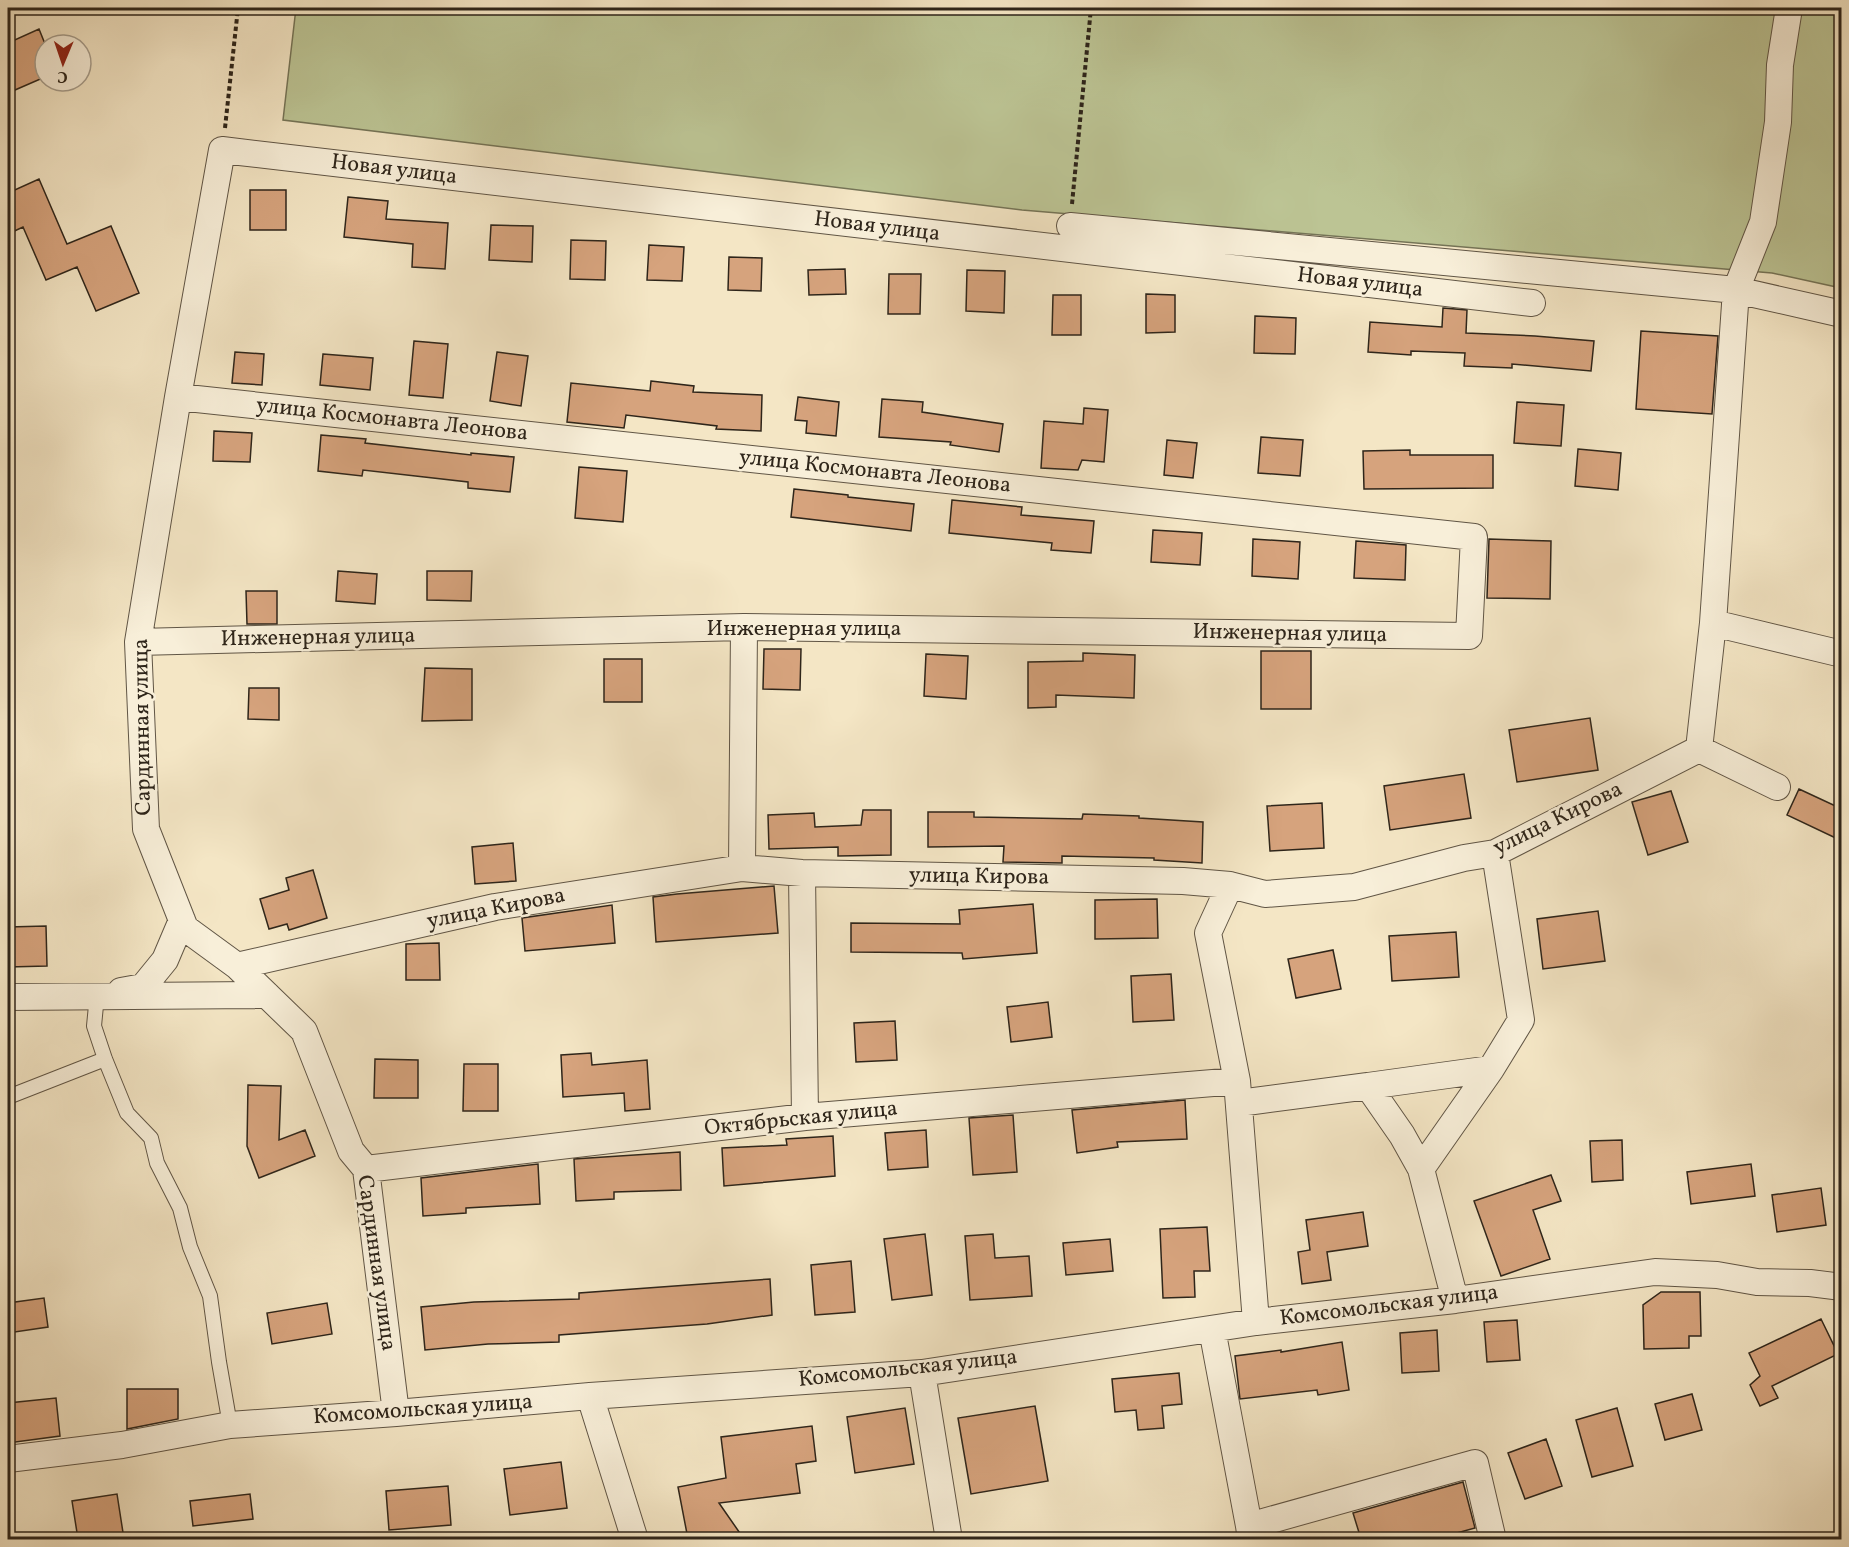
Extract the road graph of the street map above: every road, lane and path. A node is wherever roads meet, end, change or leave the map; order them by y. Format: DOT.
graph roads {
  1 [pos="238,8"];
  2 [pos="1091,8"];
  3 [pos="1789,8"];
  4 [pos="222,150"];
  5 [pos="1070,226"];
  6 [pos="1736,290"];
  7 [pos="1532,303"];
  8 [pos="1842,314"];
  9 [pos="178,397"];
  10 [pos="1713,622"];
  11 [pos="744,627"];
  12 [pos="1469,636"];
  13 [pos="138,642"];
  14 [pos="1842,654"];
  15 [pos="1699,749"];
  16 [pos="1777,787"];
  17 [pos="1495,853"];
  18 [pos="742,868"];
  19 [pos="802,873"];
  20 [pos="1230,885"];
  21 [pos="182,921"];
  22 [pos="237,966"];
  23 [pos="97,995"];
  24 [pos="267,995"];
  25 [pos="8,997"];
  26 [pos="105,1059"];
  27 [pos="1491,1069"];
  28 [pos="1368,1086"];
  29 [pos="1238,1092"];
  30 [pos="8,1098"];
  31 [pos="805,1117"];
  32 [pos="366,1169"];
  33 [pos="1421,1169"];
  34 [pos="1842,1287"];
  35 [pos="1455,1300"];
  36 [pos="1256,1322"];
  37 [pos="1212,1329"];
  38 [pos="922,1372"];
  39 [pos="590,1396"];
  40 [pos="396,1413"];
  41 [pos="230,1425"];
  42 [pos="8,1459"];
  43 [pos="1250,1533"];
  44 [pos="635,1539"];
  45 [pos="949,1539"];
  46 [pos="1493,1539"];
  1 -- 4 [label="path"];
  2 -- 5 [label="path"];
  3 -- 6 [label="street"];
  4 -- 7 [label="street, Новая улица"];
  4 -- 9 [label="street, Сардинная улица"];
  5 -- 6 [label="street"];
  6 -- 8 [label="street"];
  6 -- 10 [label="street"];
  9 -- 12 [label="street, улица Космонавта Леонова"];
  9 -- 13 [label="street, Сардинная улица"];
  10 -- 14 [label="street"];
  10 -- 15 [label="street"];
  11 -- 12 [label="street, Инженерная улица"];
  11 -- 13 [label="street, Инженерная улица"];
  11 -- 18 [label="street"];
  13 -- 21 [label="street, Сардинная улица"];
  15 -- 16 [label="street"];
  15 -- 17 [label="street, улица Кирова"];
  17 -- 20 [label="street, улица Кирова"];
  17 -- 27 [label="street"];
  18 -- 19 [label="street, улица Кирова"];
  18 -- 22 [label="street, улица Кирова"];
  19 -- 20 [label="street, улица Кирова"];
  19 -- 31 [label="street"];
  20 -- 29 [label="street"];
  21 -- 22 [label="street, Сардинная улица"];
  21 -- 23 [label="street"];
  22 -- 24 [label="street, Сардинная улица"];
  23 -- 24 [label="street"];
  23 -- 25 [label="street"];
  23 -- 26 [label="lane"];
  24 -- 32 [label="street, Сардинная улица"];
  26 -- 30 [label="lane"];
  26 -- 41 [label="lane"];
  27 -- 28 [label="street, Октябрьская улица"];
  27 -- 33 [label="street"];
  28 -- 29 [label="street, Октябрьская улица"];
  28 -- 33 [label="street"];
  29 -- 31 [label="street, Октябрьская улица"];
  29 -- 36 [label="street"];
  31 -- 32 [label="street, Октябрьская улица"];
  32 -- 40 [label="street, Сардинная улица"];
  33 -- 35 [label="street"];
  34 -- 35 [label="street, Комсомольская улица"];
  35 -- 36 [label="street, Комсомольская улица"];
  36 -- 37 [label="street, Комсомольская улица"];
  37 -- 38 [label="street, Комсомольская улица"];
  37 -- 43 [label="street"];
  38 -- 39 [label="street, Комсомольская улица"];
  38 -- 45 [label="street"];
  39 -- 40 [label="street, Комсомольская улица"];
  39 -- 44 [label="street"];
  40 -- 41 [label="street, Комсомольская улица"];
  41 -- 42 [label="street, Комсомольская улица"];
  43 -- 46 [label="street"];
}
